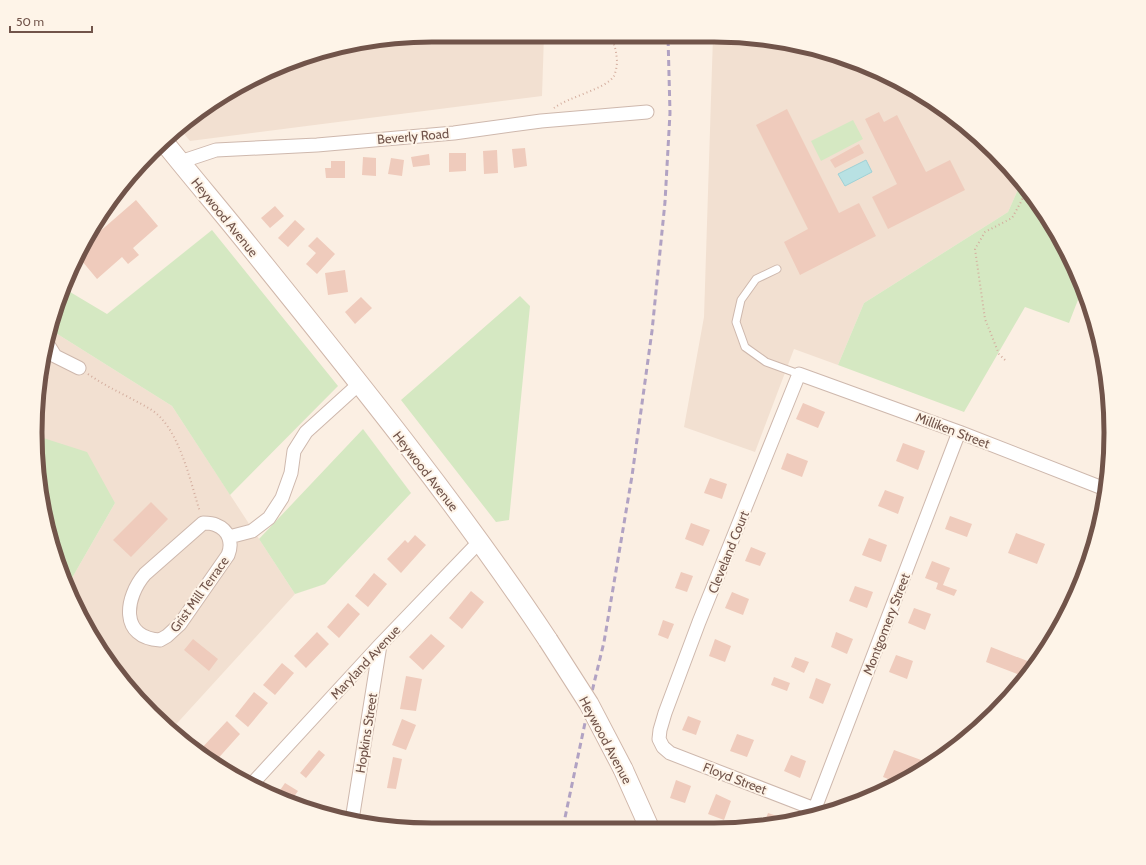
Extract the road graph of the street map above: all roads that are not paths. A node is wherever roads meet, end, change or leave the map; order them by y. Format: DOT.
graph roads {
  1 [pos="647,112"];
  2 [pos="167,146"];
  3 [pos="180,162"];
  4 [pos="777,269"];
  5 [pos="51,350"];
  6 [pos="79,368"];
  7 [pos="799,374"];
  8 [pos="359,384"];
  9 [pos="959,432"];
  10 [pos="1100,487"];
  11 [pos="229,537"];
  12 [pos="480,541"];
  13 [pos="380,645"];
  14 [pos="660,730"];
  15 [pos="255,780"];
  16 [pos="818,809"];
  17 [pos="813,810"];
  18 [pos="353,814"];
  19 [pos="647,823"];
  1 -- 3 [label="street, Beverly Road"];
  2 -- 3 [label="street, Heywood Avenue"];
  3 -- 8 [label="street, Heywood Avenue"];
  4 -- 7 [label="lane"];
  5 -- 6 [label="street"];
  7 -- 9 [label="street, Milliken Street"];
  7 -- 14 [label="street, Cleveland Court"];
  8 -- 11 [label="street, Grist Mill Terrace"];
  8 -- 12 [label="street, Heywood Avenue"];
  9 -- 10 [label="street, Milliken Street"];
  9 -- 16 [label="street, Montgomery Street"];
  11 -- 11 [label="street, Grist Mill Terrace"];
  12 -- 13 [label="street, Maryland Avenue"];
  12 -- 19 [label="street, Heywood Avenue, bridge"];
  13 -- 15 [label="street, Maryland Avenue"];
  13 -- 18 [label="street, Hopkins Street"];
  14 -- 17 [label="street, Floyd Street"];
}
